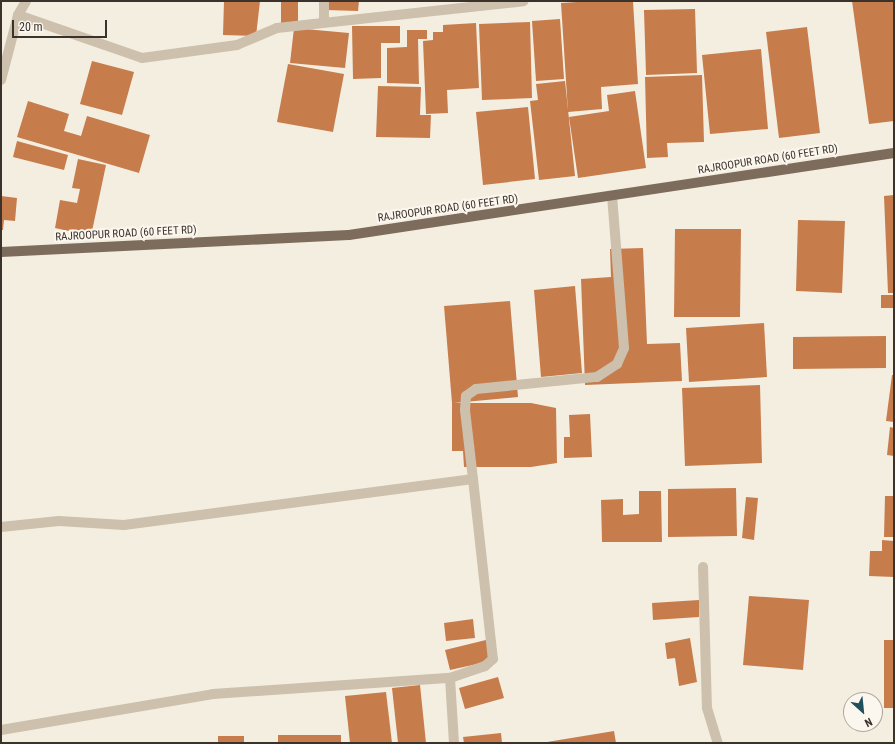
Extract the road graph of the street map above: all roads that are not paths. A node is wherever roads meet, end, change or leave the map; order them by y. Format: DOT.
graph roads {
  1 [pos="26,1"];
  2 [pos="324,1"];
  3 [pos="524,1"];
  4 [pos="18,15"];
  5 [pos="324,22"];
  6 [pos="1,80"];
  7 [pos="894,153"];
  8 [pos="612,196"];
  9 [pos="1,252"];
  10 [pos="473,479"];
  11 [pos="1,527"];
  12 [pos="703,566"];
  13 [pos="450,678"];
  14 [pos="1,730"];
  15 [pos="454,743"];
  16 [pos="718,743"];
  1 -- 4 [label="street"];
  2 -- 5 [label="street"];
  3 -- 5 [label="street"];
  4 -- 5 [label="street"];
  4 -- 6 [label="street"];
  7 -- 8 [label="main road, RAJROOPUR ROAD (60 FEET RD)"];
  8 -- 9 [label="main road, RAJROOPUR ROAD (60 FEET RD)"];
  8 -- 10 [label="street"];
  10 -- 11 [label="street"];
  10 -- 13 [label="street"];
  12 -- 16 [label="street"];
  13 -- 14 [label="street"];
  13 -- 15 [label="street"];
}
